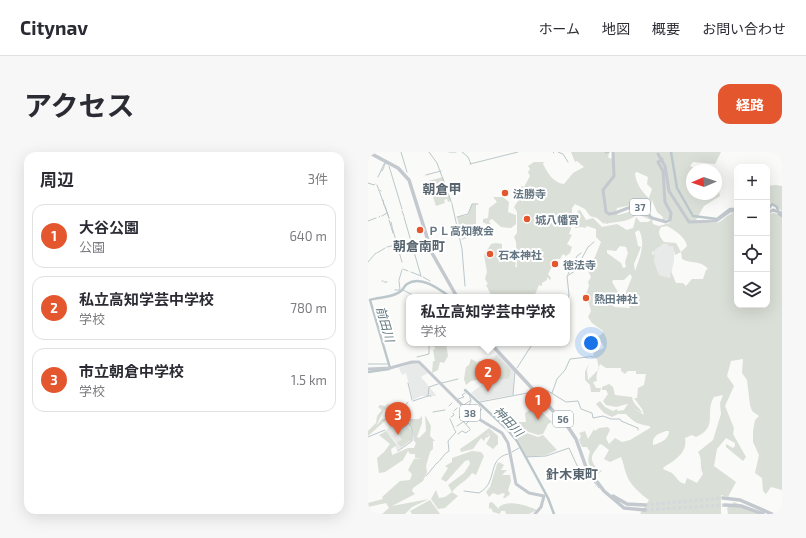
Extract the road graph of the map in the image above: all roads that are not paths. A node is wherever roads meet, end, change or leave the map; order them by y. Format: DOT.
graph roads {
  1 [pos="369,152"];
  2 [pos="613,152"];
  3 [pos="658,154"];
  4 [pos="662,159"];
  5 [pos="734,210"];
  6 [pos="770,212"];
  7 [pos="780,213"];
  8 [pos="456,294"];
  9 [pos="494,346"];
  10 [pos="494,346"];
  11 [pos="368,369"];
  12 [pos="723,498"];
  13 [pos="616,499"];
  14 [pos="622,503"];
  15 [pos="617,504"];
  16 [pos="725,505"];
  17 [pos="535,514"];
  18 [pos="763,514"];
  19 [pos="772,514"];
  1 -- 8 [label="highway"];
  2 -- 4 [label="main road, 37"];
  3 -- 4 [label="main road"];
  4 -- 5 [label="main road"];
  6 -- 7 [label="main road"];
  9 -- 13 [label="highway, 56"];
  10 -- 15 [label="highway, 56"];
  11 -- 17 [label="main road, 38"];
  12 -- 19 [label="highway"];
  13 -- 14 [label="highway, 56"];
  13 -- 15 [label="highway"];
  14 -- 15 [label="highway"];
  14 -- 15 [label="highway, 56"];
  16 -- 18 [label="highway"];
}
